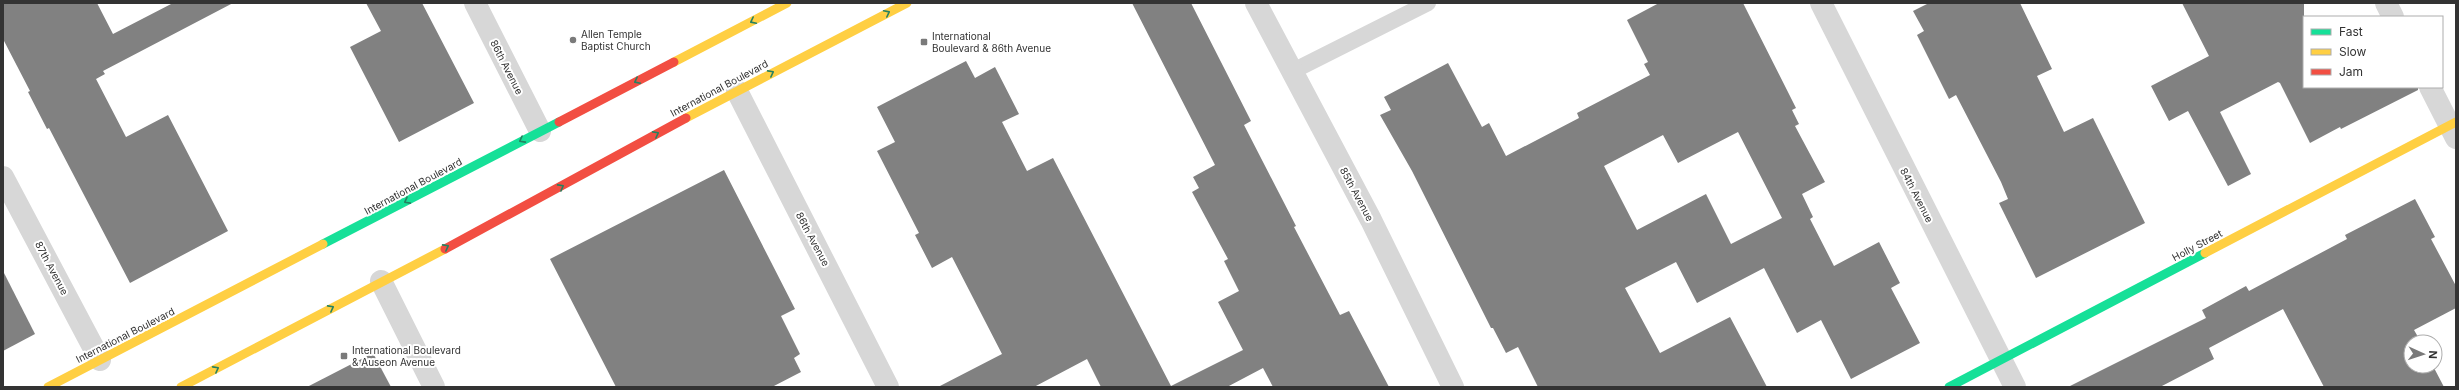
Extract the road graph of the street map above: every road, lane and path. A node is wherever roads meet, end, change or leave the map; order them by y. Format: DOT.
graph roads {
  1 [pos="475,3"];
  2 [pos="787,3"];
  3 [pos="907,3"];
  4 [pos="1256,3"];
  5 [pos="1428,3"];
  6 [pos="1821,3"];
  7 [pos="2386,3"];
  8 [pos="1410,7"];
  9 [pos="2392,16"];
  10 [pos="1292,71"];
  11 [pos="2431,88"];
  12 [pos="737,91"];
  13 [pos="2454,128"];
  14 [pos="540,130"];
  15 [pos="3,177"];
  16 [pos="381,281"];
  17 [pos="100,360"];
  18 [pos="2001,360"];
  19 [pos="48,387"];
  20 [pos="181,387"];
  21 [pos="434,387"];
  22 [pos="888,387"];
  23 [pos="1453,387"];
  24 [pos="1949,387"];
  25 [pos="2015,387"];
  1 -- 14 [label="street, 86th Avenue"];
  2 -- 14 [label="main road, International Boulevard, one-way"];
  12 -- 3 [label="main road, International Boulevard, one-way"];
  4 -- 10 [label="street, 85th Avenue"];
  5 -- 8 [label="lane"];
  6 -- 18 [label="street, 84th Avenue"];
  7 -- 9 [label="street"];
  8 -- 10 [label="lane"];
  10 -- 23 [label="street, 85th Avenue"];
  11 -- 13 [label="street"];
  16 -- 12 [label="main road, International Boulevard, one-way"];
  12 -- 22 [label="street, 86th Avenue"];
  13 -- 18 [label="main road, Holly Street"];
  14 -- 17 [label="main road, International Boulevard, one-way"];
  15 -- 17 [label="street, 87th Avenue"];
  20 -- 16 [label="main road, International Boulevard, one-way"];
  16 -- 21 [label="street"];
  17 -- 19 [label="main road, International Boulevard"];
  18 -- 24 [label="main road, Holly Street"];
  18 -- 25 [label="street, 84th Avenue"];
}
